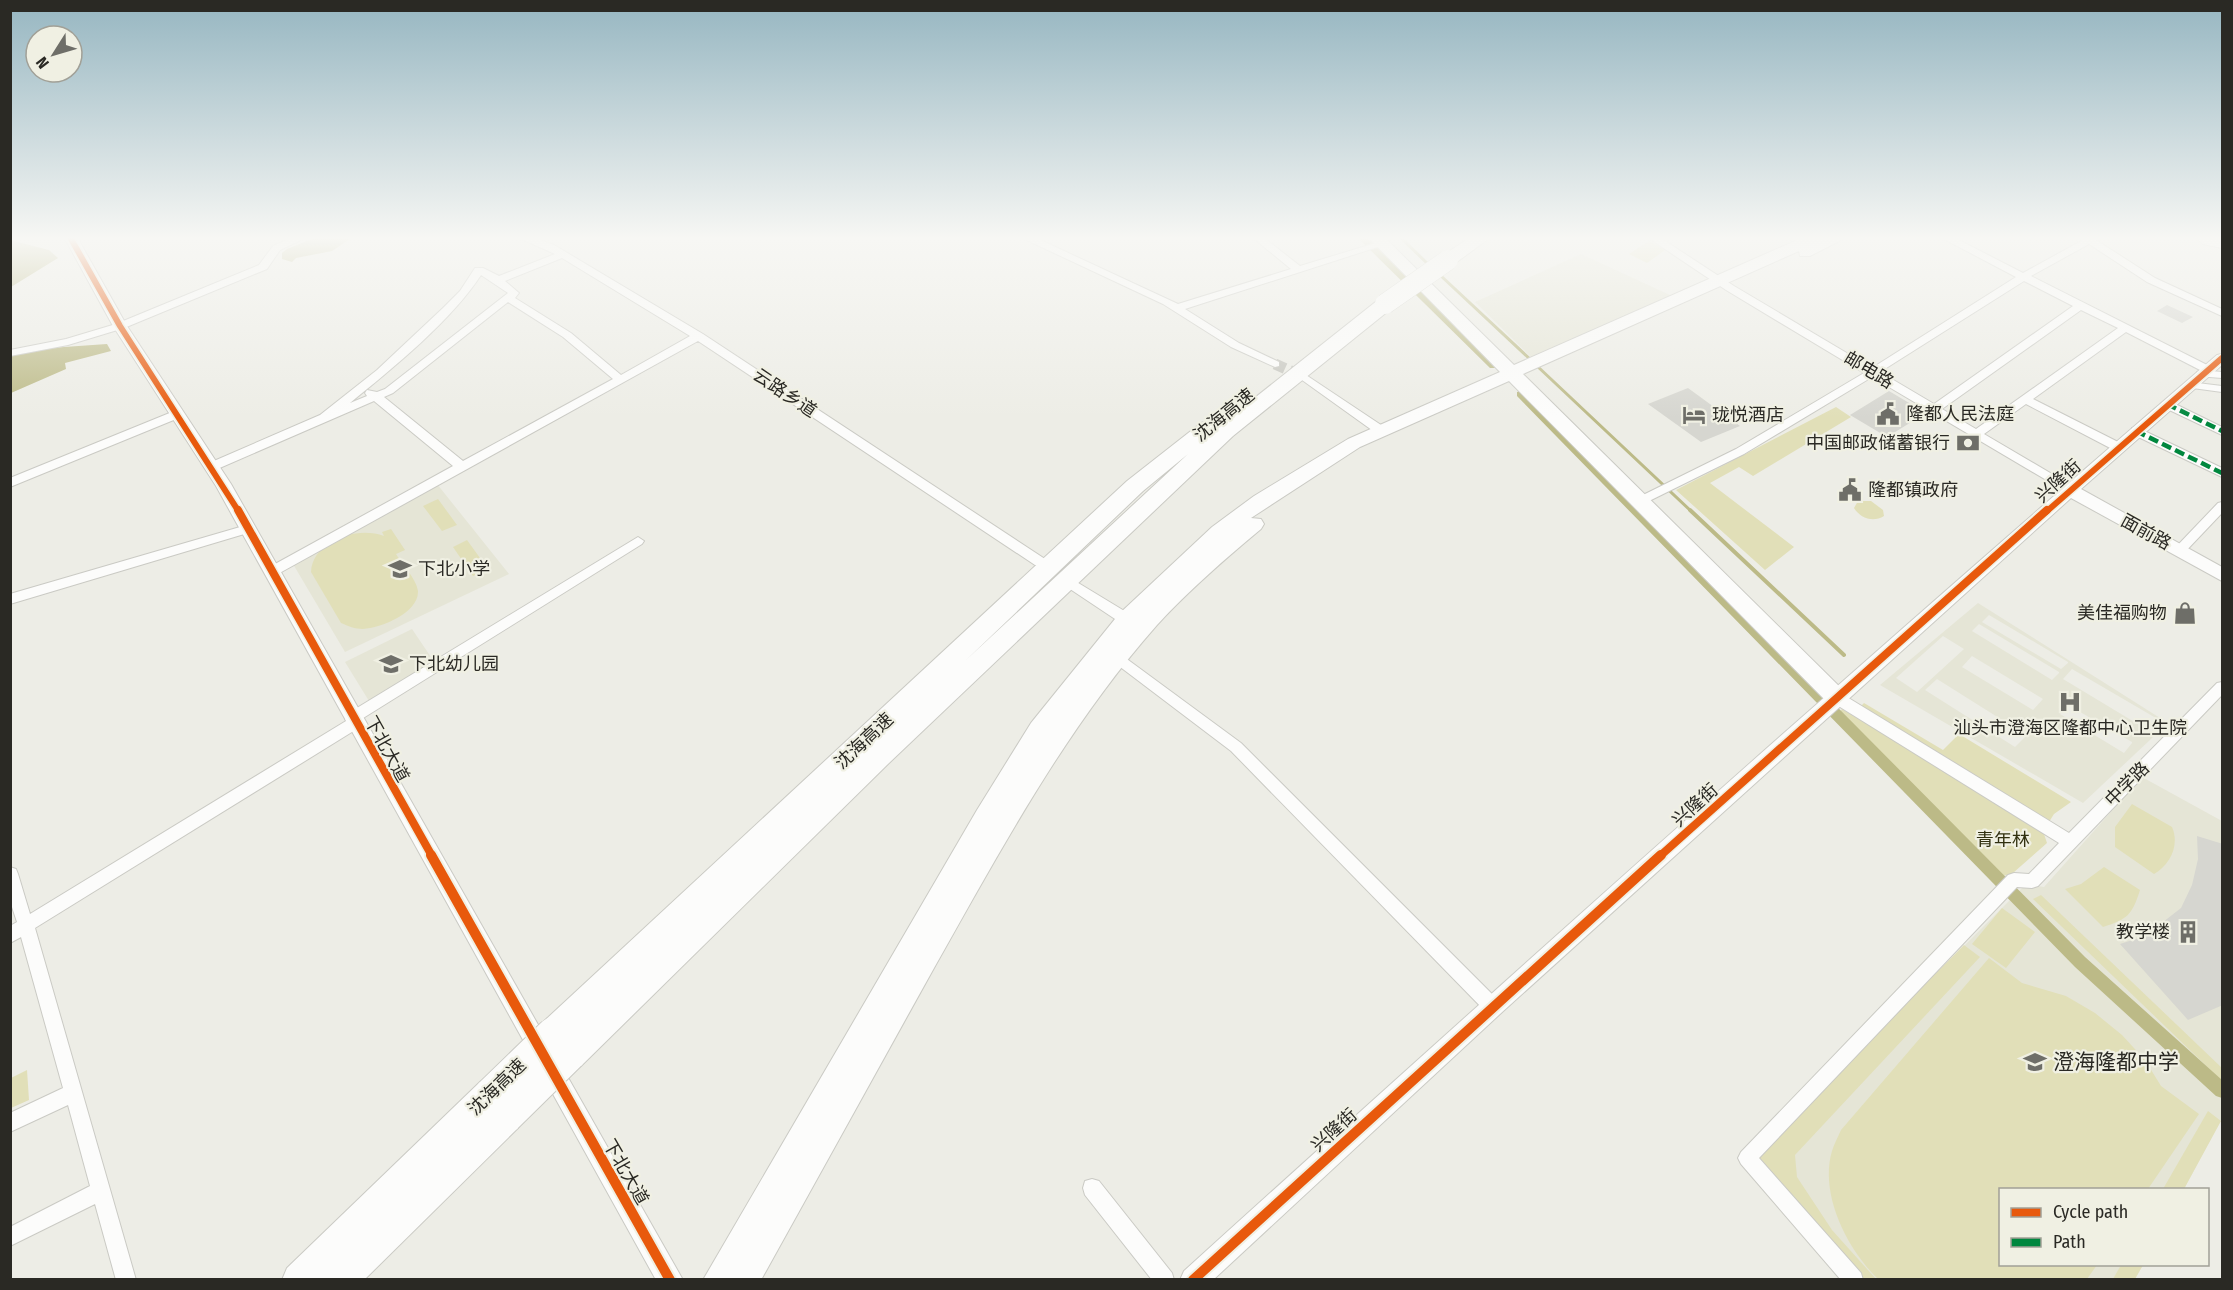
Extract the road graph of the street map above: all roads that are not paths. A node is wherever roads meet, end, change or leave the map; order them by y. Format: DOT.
graph roads {
  1 [pos="104,297"];
  2 [pos="190,297"];
  3 [pos="460,297"];
  4 [pos="508,297"];
  5 [pos="635,297"];
  6 [pos="1153,297"];
  7 [pos="1211,297"];
  8 [pos="1383,297"];
  9 [pos="1445,297"];
  10 [pos="1695,297"];
  11 [pos="1747,297"];
  12 [pos="1993,297"];
  13 [pos="2065,297"];
  14 [pos="2189,297"];
  15 [pos="2081,305"];
  16 [pos="1176,308"];
  17 [pos="2223,313"];
  18 [pos="120,326"];
  19 [pos="2125,328"];
  20 [pos="699,336"];
  21 [pos="10,352"];
  22 [pos="1275,364"];
  23 [pos="1531,370"];
  24 [pos="2208,372"];
  25 [pos="1875,374"];
  26 [pos="1306,378"];
  27 [pos="620,380"];
  28 [pos="362,386"];
  29 [pos="2223,389"];
  30 [pos="376,397"];
  31 [pos="2025,399"];
  32 [pos="2167,404"];
  33 [pos="1934,409"];
  34 [pos="177,414"];
  35 [pos="324,418"];
  36 [pos="1380,430"];
  37 [pos="2136,431"];
  38 [pos="2223,431"];
  39 [pos="1976,434"];
  40 [pos="2118,447"];
  41 [pos="211,466"];
  42 [pos="462,467"];
  43 [pos="2223,473"];
  44 [pos="10,483"];
  45 [pos="2070,489"];
  46 [pos="1641,501"];
  47 [pos="2223,506"];
  48 [pos="247,529"];
  49 [pos="638,541"];
  50 [pos="2179,551"];
  51 [pos="1040,562"];
  52 [pos="271,572"];
  53 [pos="2223,575"];
  54 [pos="1075,586"];
  55 [pos="10,599"];
  56 [pos="1126,619"];
  57 [pos="1116,657"];
  58 [pos="2223,687"];
  59 [pos="1838,698"];
  60 [pos="353,720"];
  61 [pos="2071,842"];
  62 [pos="10,874"];
  63 [pos="26,925"];
  64 [pos="10,936"];
  65 [pos="1492,1006"];
  66 [pos="73,1093"];
  67 [pos="499,1105"];
  68 [pos="10,1123"];
  69 [pos="1092,1188"];
  70 [pos="101,1191"];
  71 [pos="10,1237"];
  72 [pos="126,1280"];
  73 [pos="299,1280"];
  74 [pos="339,1280"];
  75 [pos="670,1280"];
  76 [pos="718,1280"];
  77 [pos="744,1280"];
  78 [pos="1166,1280"];
  79 [pos="1193,1280"];
  80 [pos="1854,1280"];
  1 -- 18 [label="street, 下北大道"];
  2 -- 18 [label="street"];
  3 -- 28 [label="street"];
  4 -- 27 [label="street"];
  4 -- 30 [label="street"];
  5 -- 20 [label="street, 云路乡道"];
  6 -- 16 [label="street"];
  7 -- 16 [label="street"];
  8 -- 67 [label="highway, 沈海高速, bridge"];
  9 -- 23 [label="main road"];
  10 -- 23 [label="main road"];
  11 -- 25 [label="street, 邮电路"];
  12 -- 25 [label="street"];
  13 -- 15 [label="street"];
  14 -- 17 [label="street"];
  15 -- 19 [label="street"];
  15 -- 33 [label="street"];
  16 -- 22 [label="street"];
  18 -- 21 [label="street"];
  18 -- 34 [label="street, 下北大道"];
  19 -- 24 [label="street"];
  19 -- 31 [label="street"];
  20 -- 27 [label="street"];
  20 -- 51 [label="street, 云路乡道"];
  23 -- 36 [label="main road"];
  23 -- 46 [label="main road"];
  23 -- 57 [label="main road"];
  24 -- 29 [label="street"];
  24 -- 32 [label="street, 兴隆街"];
  25 -- 33 [label="street, 邮电路"];
  25 -- 46 [label="street"];
  26 -- 36 [label="street"];
  27 -- 42 [label="street"];
  28 -- 30 [label="street"];
  28 -- 35 [label="street"];
  30 -- 35 [label="street"];
  30 -- 42 [label="street"];
  31 -- 39 [label="street"];
  31 -- 40 [label="street"];
  32 -- 37 [label="street, 兴隆街"];
  32 -- 38 [label="street"];
  33 -- 39 [label="street, 邮电路"];
  34 -- 41 [label="street, 下北大道"];
  34 -- 44 [label="street"];
  35 -- 41 [label="street"];
  36 -- 56 [label="main road"];
  37 -- 40 [label="street, 兴隆街"];
  37 -- 43 [label="street"];
  39 -- 45 [label="street, 邮电路"];
  40 -- 45 [label="street, 兴隆街"];
  41 -- 48 [label="street, 下北大道"];
  42 -- 52 [label="street"];
  45 -- 50 [label="street, 面前路"];
  45 -- 59 [label="street, 兴隆街"];
  46 -- 59 [label="main road"];
  47 -- 50 [label="street"];
  48 -- 52 [label="street, 下北大道"];
  48 -- 55 [label="street"];
  49 -- 60 [label="street"];
  50 -- 53 [label="street, 面前路"];
  52 -- 60 [label="street, 下北大道"];
  54 -- 56 [label="street"];
  56 -- 76 [label="main road"];
  57 -- 65 [label="street"];
  57 -- 77 [label="main road"];
  58 -- 61 [label="street, 中学路"];
  59 -- 61 [label="street"];
  59 -- 65 [label="street, 兴隆街"];
  60 -- 63 [label="street"];
  60 -- 75 [label="street, 下北大道"];
  61 -- 80 [label="street, 中学路"];
  62 -- 63 [label="street"];
  63 -- 64 [label="street"];
  63 -- 66 [label="street"];
  65 -- 79 [label="street, 兴隆街"];
  66 -- 68 [label="street"];
  66 -- 70 [label="street"];
  67 -- 73 [label="highway, 沈海高速"];
  67 -- 74 [label="highway, 沈海高速"];
  69 -- 78 [label="street"];
  70 -- 71 [label="street"];
  70 -- 72 [label="street"];
}
